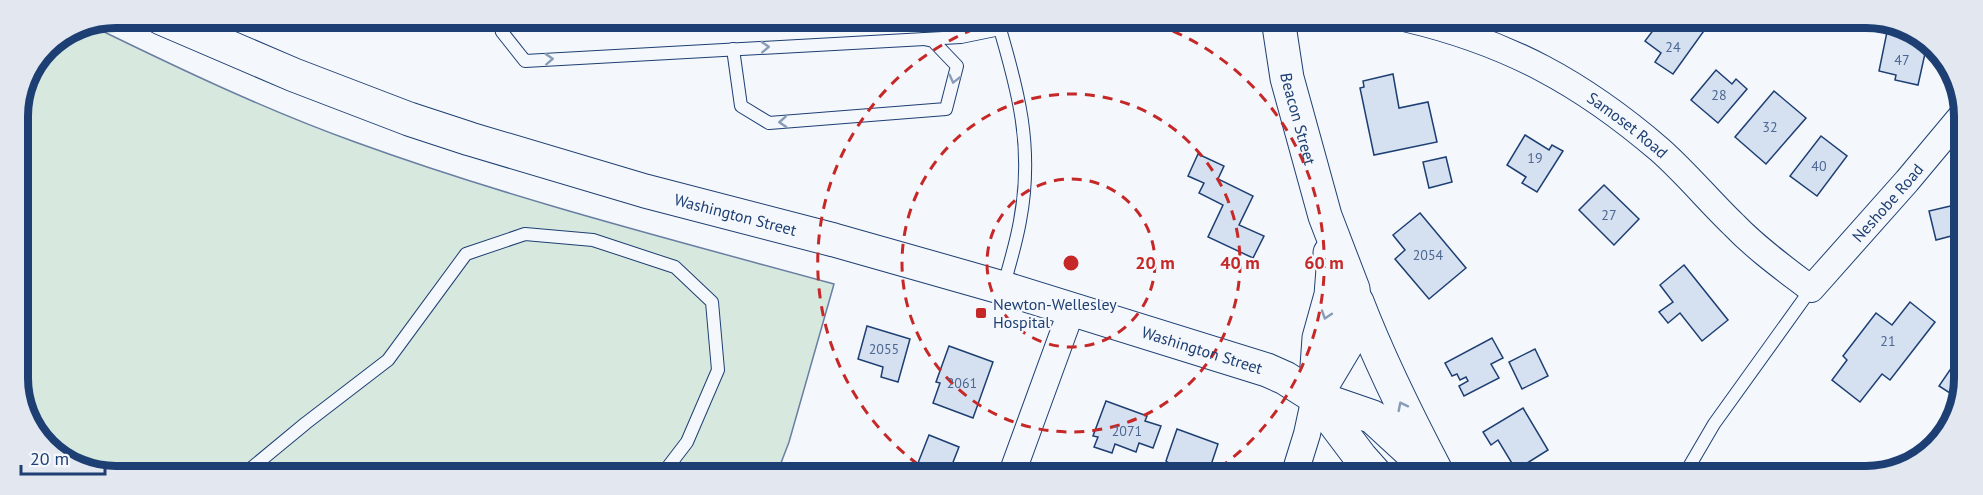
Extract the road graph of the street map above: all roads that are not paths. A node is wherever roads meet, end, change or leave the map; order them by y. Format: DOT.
graph roads {
  1 [pos="183,28"];
  2 [pos="505,28"];
  3 [pos="987,28"];
  4 [pos="999,28"];
  5 [pos="1279,28"];
  6 [pos="1440,28"];
  7 [pos="922,39"];
  8 [pos="733,49"];
  9 [pos="1954,125"];
  10 [pos="1325,216"];
  11 [pos="1003,288"];
  12 [pos="1353,289"];
  13 [pos="1811,289"];
  14 [pos="1072,309"];
  15 [pos="1314,397"];
  16 [pos="254,466"];
  17 [pos="669,466"];
  18 [pos="1015,466"];
  19 [pos="1297,466"];
  20 [pos="1368,466"];
  21 [pos="1424,466"];
  22 [pos="1434,466"];
  23 [pos="1689,466"];
  1 -- 11 [label="main road, Washington Street"];
  2 -- 8 [label="lane, one-way"];
  3 -- 7 [label="lane"];
  4 -- 11 [label="lane"];
  5 -- 10 [label="main road, Beacon Street"];
  6 -- 13 [label="street, Samoset Road"];
  8 -- 7 [label="lane, one-way"];
  7 -- 8 [label="lane, one-way"];
  9 -- 13 [label="street, Neshobe Road"];
  10 -- 12 [label="main road, Beacon Street"];
  10 -- 15 [label="main road, Beacon Street, one-way"];
  11 -- 14 [label="main road, Washington Street"];
  12 -- 15 [label="main road, Beacon Street"];
  22 -- 12 [label="main road, one-way"];
  13 -- 23 [label="lane"];
  14 -- 15 [label="main road, Washington Street"];
  14 -- 18 [label="street"];
  15 -- 19 [label="street, Beacon Street"];
  15 -- 20 [label="main road, Washington Street"];
  15 -- 21 [label="main road, Washington Street"];
  16 -- 17 [label="lane"];
}
